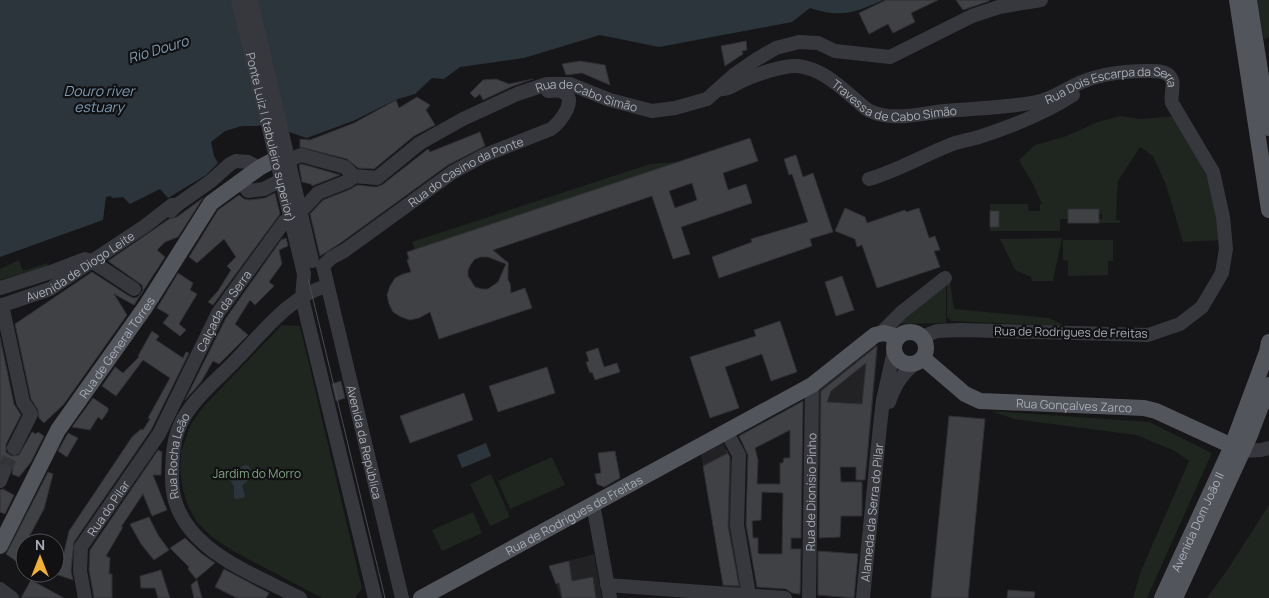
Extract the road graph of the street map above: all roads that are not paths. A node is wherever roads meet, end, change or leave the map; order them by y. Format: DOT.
graph roads {
  1 [pos="238,0"];
  2 [pos="244,0"];
  3 [pos="251,0"];
  4 [pos="1041,0"];
  5 [pos="1237,0"];
  6 [pos="1249,0"];
  7 [pos="1075,84"];
  8 [pos="532,89"];
  9 [pos="719,89"];
  10 [pos="1264,122"];
  11 [pos="258,168"];
  12 [pos="354,176"];
  13 [pos="869,179"];
  14 [pos="241,181"];
  15 [pos="1217,182"];
  16 [pos="1269,210"];
  17 [pos="93,262"];
  18 [pos="318,263"];
  19 [pos="304,274"];
  20 [pos="945,278"];
  21 [pos="327,286"];
  22 [pos="0,288"];
  23 [pos="134,289"];
  24 [pos="302,298"];
  25 [pos="1,305"];
  26 [pos="881,333"];
  27 [pos="922,336"];
  28 [pos="1269,342"];
  29 [pos="896,344"];
  30 [pos="5,350"];
  31 [pos="919,361"];
  32 [pos="812,385"];
  33 [pos="1269,385"];
  34 [pos="880,426"];
  35 [pos="163,427"];
  36 [pos="726,431"];
  37 [pos="14,448"];
  38 [pos="1238,448"];
  39 [pos="1269,448"];
  40 [pos="171,483"];
  41 [pos="593,504"];
  42 [pos="0,546"];
  43 [pos="0,589"];
  44 [pos="608,591"];
  45 [pos="749,595"];
  46 [pos="12,598"];
  47 [pos="85,598"];
  48 [pos="300,598"];
  49 [pos="375,598"];
  50 [pos="402,598"];
  51 [pos="421,598"];
  52 [pos="785,598"];
  53 [pos="809,598"];
  54 [pos="863,598"];
  55 [pos="1162,598"];
  56 [pos="1175,598"];
  1 -- 19 [label="street, Ponte Luiz I (tabuleiro superior), bridge"];
  2 -- 11 [label="main road, Rua de General Torres"];
  3 -- 18 [label="street, Ponte Luiz I (tabuleiro superior), bridge"];
  4 -- 9 [label="street, Rua de Cabo Simão"];
  5 -- 10 [label="main road"];
  6 -- 10 [label="main road"];
  7 -- 9 [label="street, Travessa de Cabo Simão"];
  7 -- 13 [label="street, Rua Dois Escarpa da Serra"];
  7 -- 15 [label="street, Rua Dois Escarpa da Serra"];
  8 -- 9 [label="street, Rua de Cabo Simão"];
  8 -- 12 [label="street, Rua de Cabo Simão"];
  8 -- 18 [label="street, Rua do Casino da Ponte"];
  10 -- 16 [label="main road"];
  11 -- 14 [label="main road, Rua de General Torres"];
  11 -- 17 [label="street, Avenida de Diogo Leite"];
  12 -- 14 [label="street, Rua de Cabo Simão"];
  12 -- 35 [label="street, Calçada da Serra"];
  14 -- 42 [label="main road, Rua de General Torres"];
  15 -- 27 [label="street, Rua de Rodrigues de Freitas"];
  17 -- 22 [label="street"];
  17 -- 23 [label="street"];
  17 -- 25 [label="street, Avenida de Diogo Leite"];
  18 -- 21 [label="street, Avenida da República"];
  19 -- 24 [label="street, Avenida da República"];
  20 -- 26 [label="street, Rua de Rodrigues de Freitas"];
  21 -- 24 [label="street"];
  21 -- 50 [label="street, Avenida da República"];
  24 -- 40 [label="street, Rua Rocha Leão"];
  24 -- 49 [label="street, Avenida da República"];
  25 -- 30 [label="street"];
  26 -- 29 [label="main road"];
  26 -- 32 [label="main road, Rua de Rodrigues de Freitas"];
  27 -- 29 [label="main road"];
  27 -- 31 [label="main road"];
  28 -- 38 [label="main road"];
  29 -- 31 [label="main road"];
  29 -- 34 [label="street, Alameda da Serra do Pilar"];
  30 -- 37 [label="street"];
  31 -- 34 [label="street, Alameda da Serra do Pilar"];
  31 -- 38 [label="main road, Rua Gonçalves Zarco"];
  32 -- 36 [label="main road, Rua de Rodrigues de Freitas"];
  32 -- 53 [label="street, Rua de Dionísio Pinho"];
  33 -- 38 [label="main road"];
  34 -- 54 [label="street, Alameda da Serra do Pilar"];
  35 -- 40 [label="street"];
  35 -- 47 [label="street, Rua do Pilar"];
  36 -- 41 [label="main road, Rua de Rodrigues de Freitas"];
  36 -- 45 [label="street"];
  38 -- 39 [label="street"];
  38 -- 55 [label="main road, Avenida Dom João II"];
  38 -- 56 [label="main road, Avenida Dom João II"];
  40 -- 48 [label="street, Rua Rocha Leão"];
  41 -- 44 [label="street"];
  41 -- 51 [label="main road, Rua de Rodrigues de Freitas"];
  43 -- 46 [label="street"];
  44 -- 45 [label="street"];
  45 -- 52 [label="street"];
}
